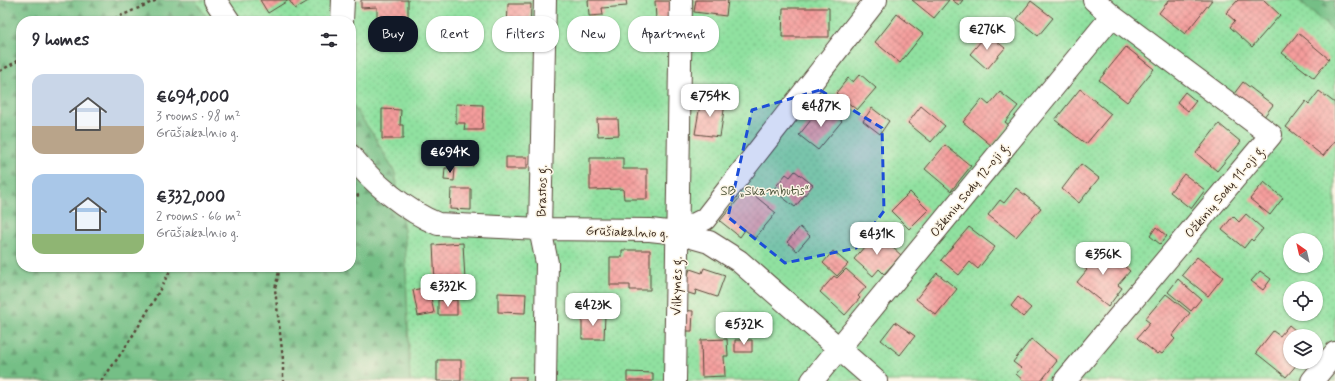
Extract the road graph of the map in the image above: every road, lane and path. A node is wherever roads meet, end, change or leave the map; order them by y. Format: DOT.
graph roads {
  1 [pos="157,0"];
  2 [pos="215,0"];
  3 [pos="342,0"];
  4 [pos="545,0"];
  5 [pos="681,0"];
  6 [pos="876,0"];
  7 [pos="1094,0"];
  8 [pos="120,16"];
  9 [pos="226,16"];
  10 [pos="342,16"];
  11 [pos="1112,16"];
  12 [pos="16,62"];
  13 [pos="0,71"];
  14 [pos="356,162"];
  15 [pos="540,229"];
  16 [pos="677,233"];
  17 [pos="169,272"];
  18 [pos="279,272"];
  19 [pos="838,349"];
  20 [pos="1335,353"];
  21 [pos="101,381"];
  22 [pos="283,381"];
  23 [pos="545,381"];
  24 [pos="675,381"];
  25 [pos="812,381"];
  26 [pos="876,381"];
  27 [pos="1065,381"];
  28 [pos="1312,381"];
  1 -- 8 [label="path"];
  2 -- 9 [label="street"];
  3 -- 10 [label="street"];
  4 -- 15 [label="street, Brastos g."];
  5 -- 16 [label="street, Vilkynės g."];
  6 -- 16 [label="street"];
  7 -- 11 [label="street, Ožkinių Sodų 11-oji g."];
  11 -- 19 [label="street, Ožkinių Sodų 12-oji g."];
  11 -- 27 [label="street, Ožkinių Sodų 11-oji g."];
  12 -- 13 [label="path"];
  14 -- 15 [label="street, Grūšiakalnio g."];
  15 -- 16 [label="street, Grūšiakalnio g."];
  15 -- 23 [label="street, Brastos g."];
  16 -- 19 [label="street, Grūšiakalnio g."];
  16 -- 24 [label="street, Vilkynės g."];
  17 -- 21 [label="path"];
  18 -- 22 [label="path"];
  19 -- 25 [label="street, Ožkinių Sodų 12-oji g."];
  19 -- 26 [label="street, Grūšiakalnio g."];
  20 -- 28 [label="street"];
}
